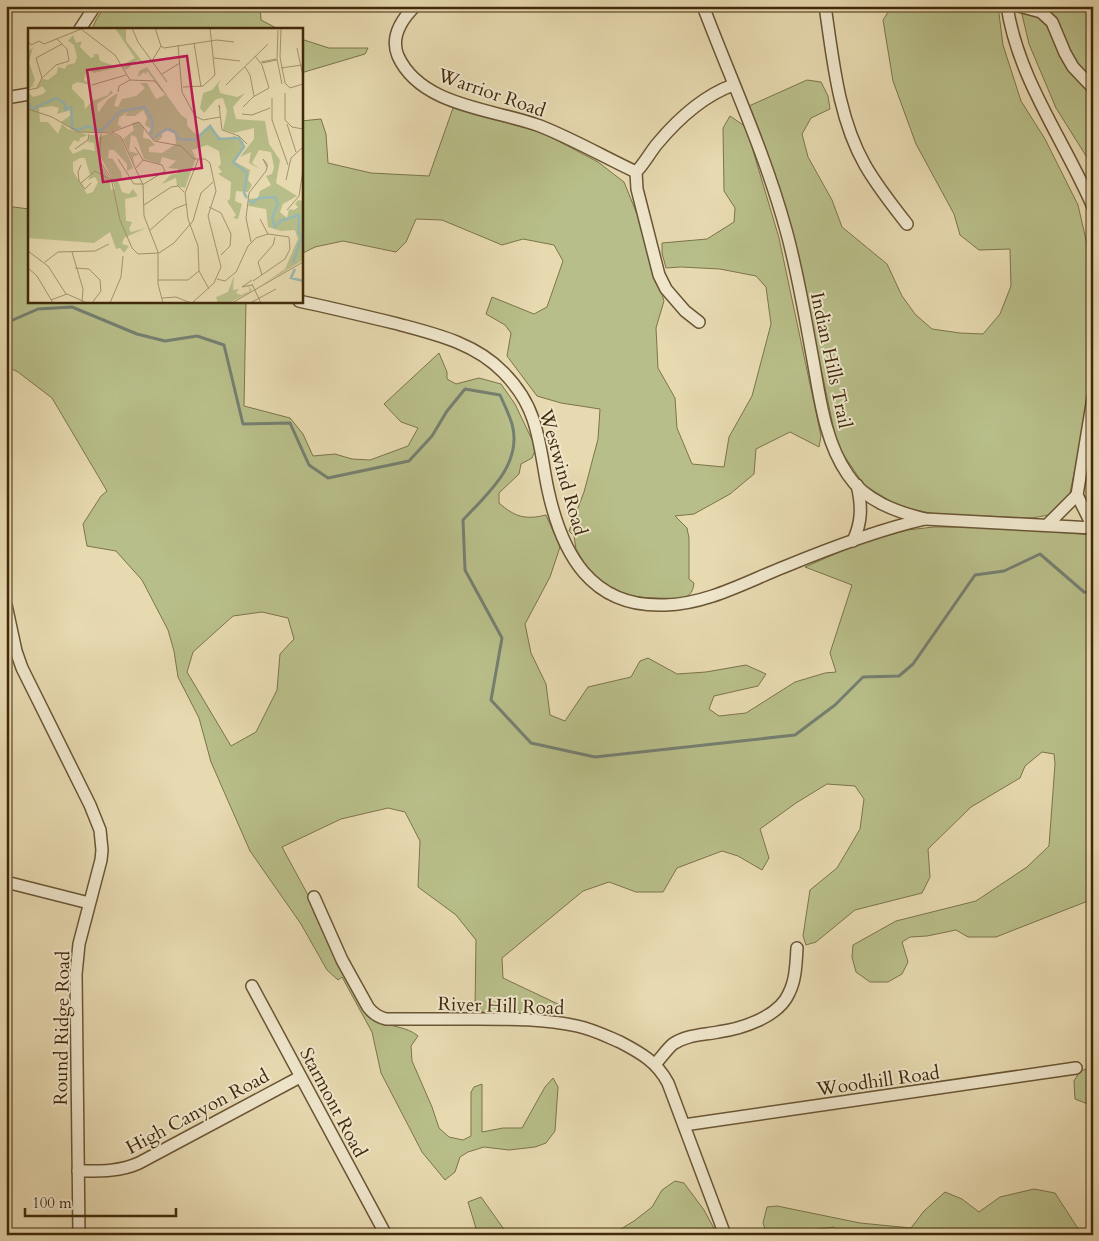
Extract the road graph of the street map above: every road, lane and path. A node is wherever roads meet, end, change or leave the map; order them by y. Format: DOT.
graph roads {
  1 [pos="95,6"];
  2 [pos="415,6"];
  3 [pos="702,6"];
  4 [pos="825,6"];
  5 [pos="1007,6"];
  6 [pos="1019,6"];
  7 [pos="81,28"];
  8 [pos="733,84"];
  9 [pos="1093,88"];
  10 [pos="28,94"];
  11 [pos="6,98"];
  12 [pos="636,172"];
  13 [pos="1093,207"];
  14 [pos="907,224"];
  15 [pos="302,302"];
  16 [pos="698,322"];
  17 [pos="1093,398"];
  18 [pos="857,486"];
  19 [pos="1077,495"];
  20 [pos="926,519"];
  21 [pos="1047,524"];
  22 [pos="1093,527"];
  23 [pos="853,541"];
  24 [pos="6,605"];
  25 [pos="6,882"];
  26 [pos="314,898"];
  27 [pos="89,903"];
  28 [pos="797,948"];
  29 [pos="252,986"];
  30 [pos="655,1064"];
  31 [pos="1076,1068"];
  32 [pos="300,1077"];
  33 [pos="684,1125"];
  34 [pos="78,1171"];
  35 [pos="78,1235"];
  36 [pos="386,1235"];
  37 [pos="725,1235"];
  1 -- 7 [label="street"];
  2 -- 12 [label="street, Warrior Road"];
  3 -- 8 [label="street, Indian Hills Trail"];
  4 -- 14 [label="street"];
  5 -- 13 [label="street"];
  6 -- 9 [label="street"];
  8 -- 12 [label="street"];
  8 -- 18 [label="street, Indian Hills Trail"];
  10 -- 11 [label="street"];
  12 -- 16 [label="street"];
  15 -- 23 [label="street, Westwind Road"];
  17 -- 19 [label="street"];
  18 -- 20 [label="street, Indian Hills Trail"];
  18 -- 23 [label="street"];
  19 -- 21 [label="street"];
  19 -- 22 [label="street"];
  20 -- 21 [label="street, Indian Hills Trail"];
  20 -- 23 [label="street, Westwind Road"];
  21 -- 22 [label="street, Indian Hills Trail"];
  24 -- 27 [label="street, Round Ridge Road"];
  25 -- 27 [label="street"];
  26 -- 30 [label="street, River Hill Road"];
  27 -- 34 [label="street, Round Ridge Road"];
  28 -- 30 [label="street"];
  29 -- 32 [label="street, Starmont Road"];
  30 -- 33 [label="street, River Hill Road"];
  31 -- 33 [label="street, Woodhill Road"];
  32 -- 34 [label="street, High Canyon Road"];
  32 -- 36 [label="street, Starmont Road"];
  33 -- 37 [label="street, River Hill Road"];
  34 -- 35 [label="street, Round Ridge Road"];
}
